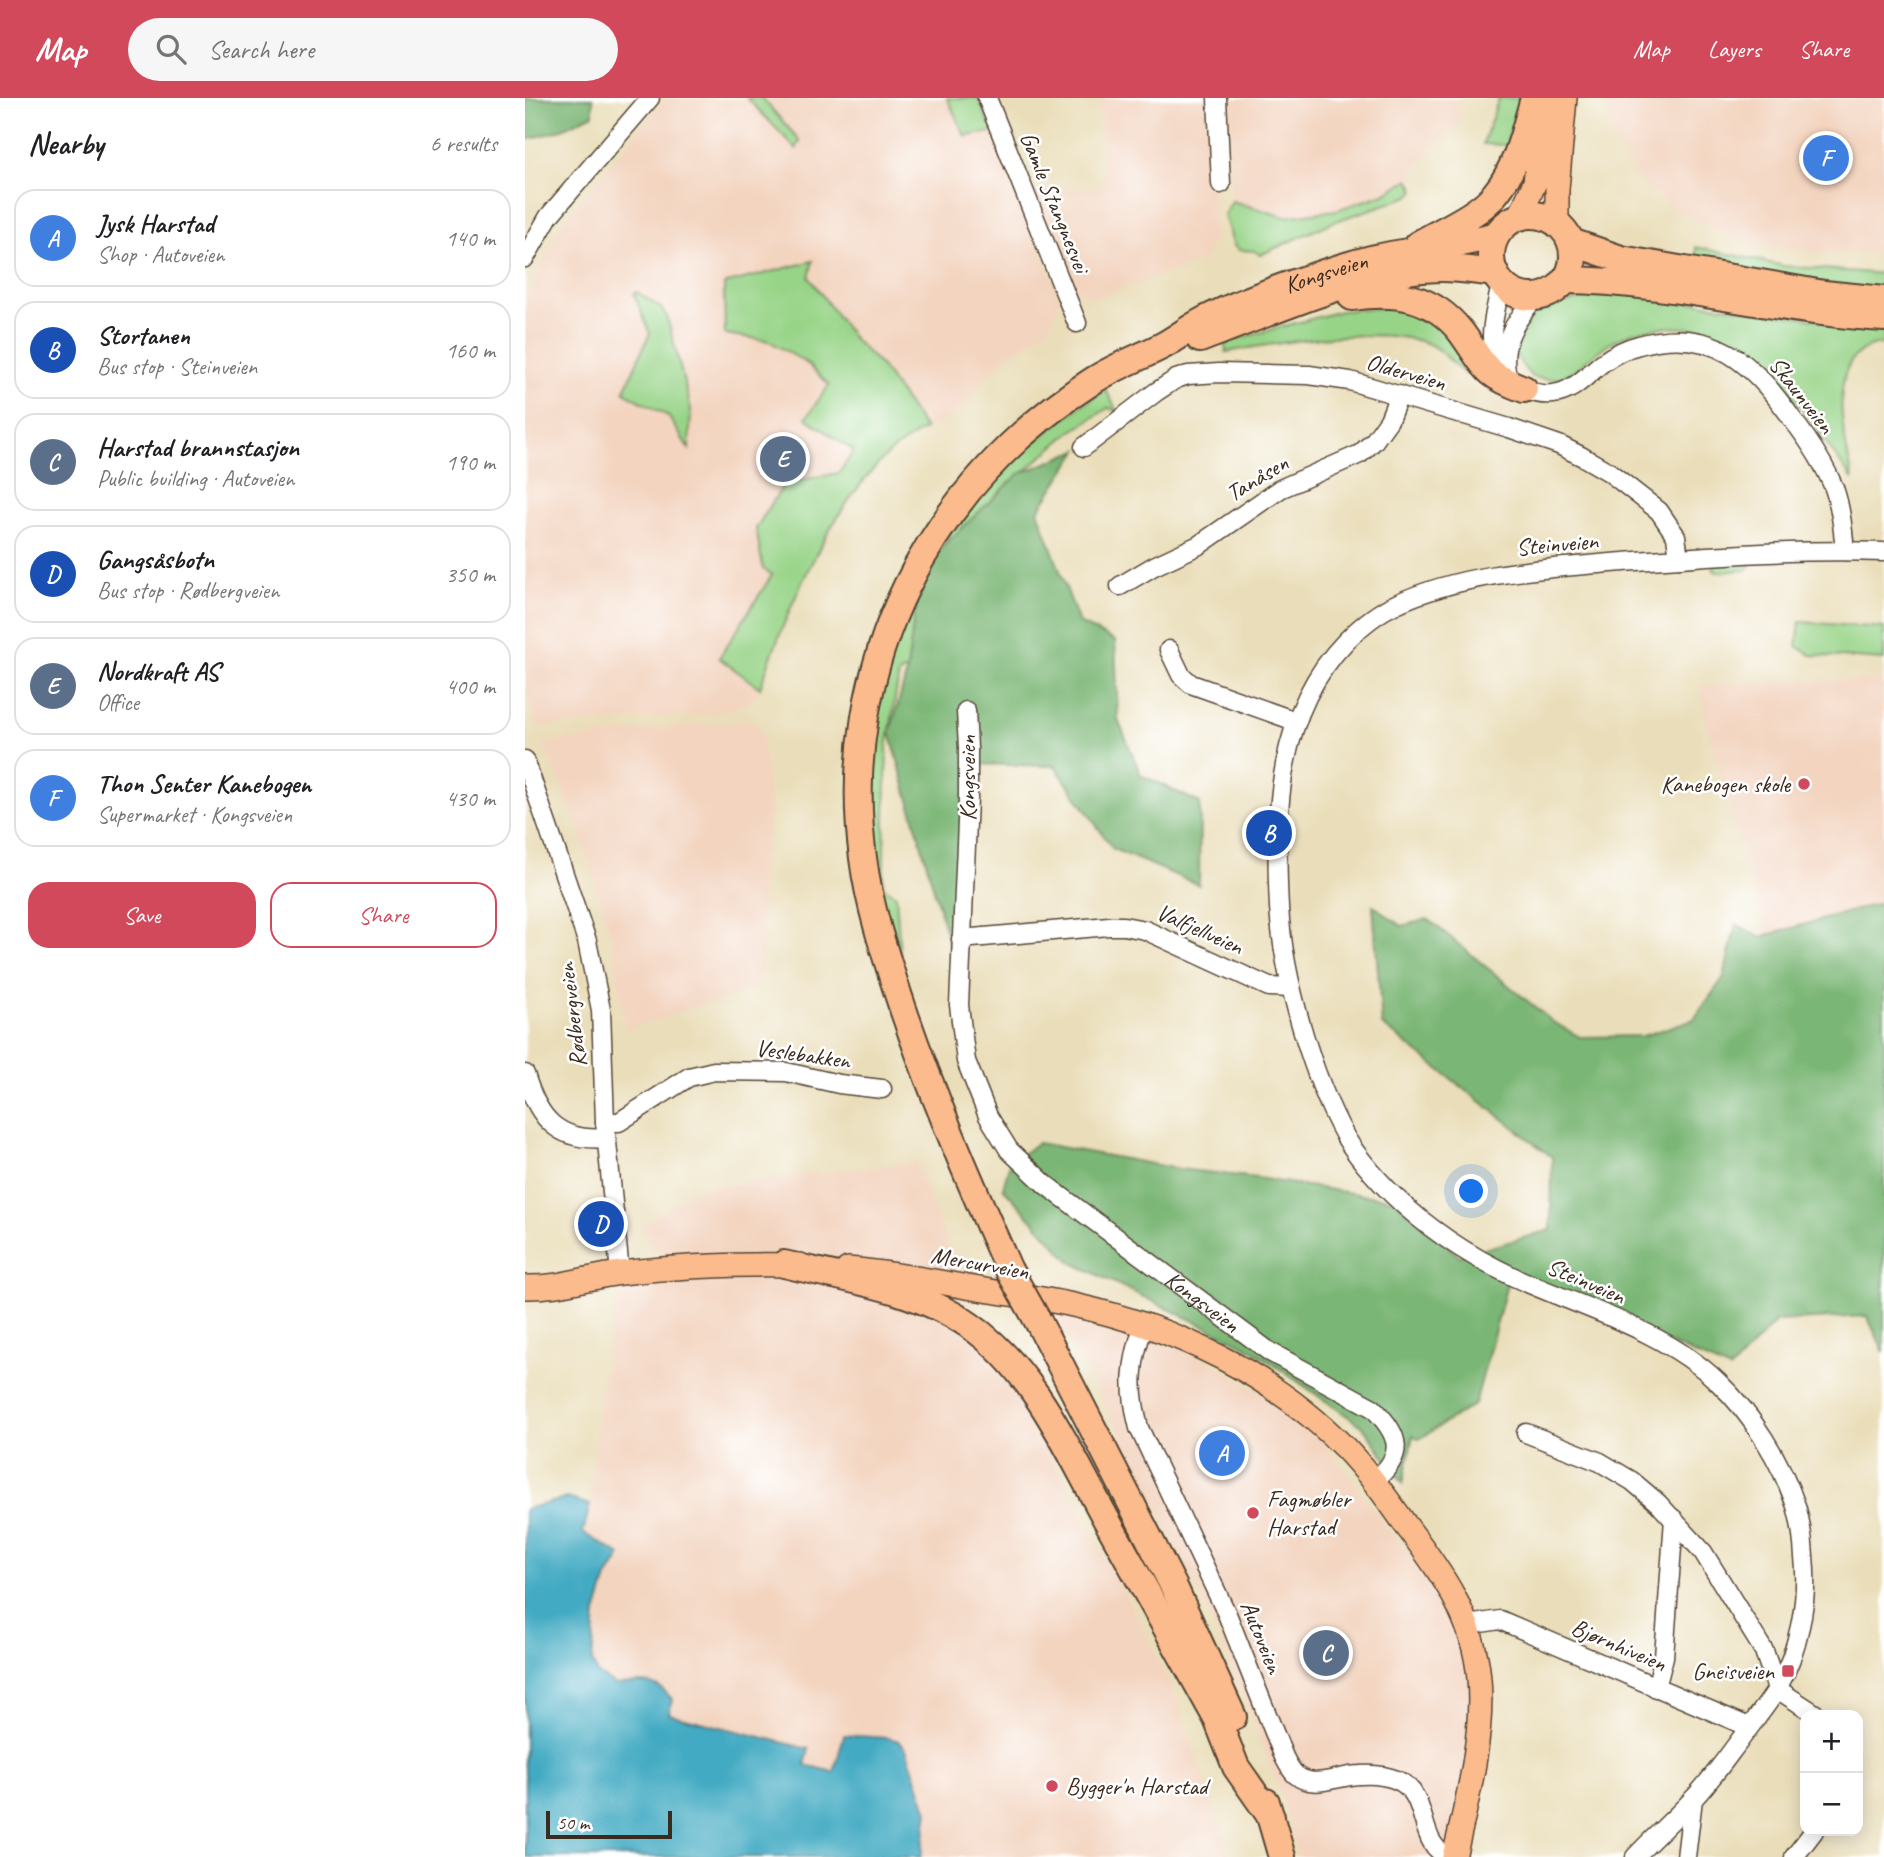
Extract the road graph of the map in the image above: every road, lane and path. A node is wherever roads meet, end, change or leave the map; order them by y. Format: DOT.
graph roads {
  1 [pos="650,98"];
  2 [pos="987,98"];
  3 [pos="1217,98"];
  4 [pos="1534,98"];
  5 [pos="1545,98"];
  6 [pos="1565,98"];
  7 [pos="1221,184"];
  8 [pos="1520,216"];
  9 [pos="1564,233"];
  10 [pos="1496,235"];
  11 [pos="1404,252"];
  12 [pos="525,258"];
  13 [pos="1498,279"];
  14 [pos="1565,281"];
  15 [pos="1535,297"];
  16 [pos="1884,300"];
  17 [pos="1298,303"];
  18 [pos="1884,318"];
  19 [pos="1077,323"];
  20 [pos="1167,343"];
  21 [pos="1515,382"];
  22 [pos="1399,395"];
  23 [pos="1084,447"];
  24 [pos="1845,551"];
  25 [pos="1884,552"];
  26 [pos="1679,558"];
  27 [pos="1120,586"];
  28 [pos="1169,650"];
  29 [pos="966,711"];
  30 [pos="1295,721"];
  31 [pos="525,761"];
  32 [pos="961,939"];
  33 [pos="1291,988"];
  34 [pos="525,1074"];
  35 [pos="882,1089"];
  36 [pos="606,1130"];
  37 [pos="784,1264"];
  38 [pos="620,1273"];
  39 [pos="525,1287"];
  40 [pos="1144,1325"];
  41 [pos="1526,1433"];
  42 [pos="1374,1481"];
  43 [pos="1674,1520"];
  44 [pos="1468,1625"];
  45 [pos="1656,1688"];
  46 [pos="1777,1689"];
  47 [pos="1810,1710"];
  48 [pos="1749,1727"];
  49 [pos="1693,1799"];
  50 [pos="1271,1817"];
  51 [pos="1810,1836"];
  52 [pos="1282,1857"];
  53 [pos="1452,1857"];
  54 [pos="1635,1857"];
  55 [pos="1686,1857"];
  56 [pos="1794,1857"];
  1 -- 12 [label="street"];
  2 -- 19 [label="street, Gamle Stangnesvei"];
  3 -- 7 [label="street"];
  4 -- 11 [label="highway"];
  5 -- 8 [label="main road"];
  6 -- 9 [label="main road"];
  8 -- 9 [label="highway"];
  8 -- 10 [label="highway"];
  9 -- 14 [label="highway"];
  9 -- 16 [label="highway"];
  10 -- 11 [label="highway, Kongsveien"];
  10 -- 13 [label="highway"];
  11 -- 20 [label="highway, Kongsveien"];
  13 -- 15 [label="highway"];
  13 -- 17 [label="highway, Kongsveien"];
  13 -- 21 [label="street"];
  14 -- 15 [label="highway"];
  14 -- 18 [label="highway"];
  15 -- 21 [label="street"];
  17 -- 20 [label="highway, Kongsveien"];
  17 -- 21 [label="highway"];
  20 -- 50 [label="highway, Kongsveien, bridge"];
  21 -- 24 [label="street, Skaunveien"];
  22 -- 23 [label="street, Olderveien"];
  22 -- 26 [label="street, Olderveien"];
  22 -- 27 [label="street, Tanåsen"];
  24 -- 25 [label="street, Steinveien"];
  24 -- 26 [label="street, Steinveien"];
  26 -- 30 [label="street, Steinveien"];
  28 -- 30 [label="street"];
  29 -- 32 [label="street, Kongsveien"];
  30 -- 33 [label="street, Steinveien"];
  31 -- 36 [label="street, Rødbergveien"];
  32 -- 33 [label="street, Valfjellveien"];
  32 -- 42 [label="street, Kongsveien"];
  33 -- 46 [label="street, Steinveien"];
  34 -- 36 [label="street"];
  35 -- 36 [label="street, Veslebakken"];
  36 -- 38 [label="street, Rødbergveien"];
  37 -- 38 [label="main road, Mercurveien"];
  37 -- 40 [label="main road, Mercurveien"];
  37 -- 50 [label="highway"];
  38 -- 39 [label="main road, Mercurveien"];
  40 -- 42 [label="main road, Mercurveien"];
  40 -- 53 [label="street, Autoveien"];
  41 -- 43 [label="street"];
  42 -- 44 [label="main road"];
  43 -- 45 [label="street"];
  43 -- 46 [label="street"];
  44 -- 45 [label="street, Bjørnhiveien"];
  44 -- 53 [label="main road"];
  45 -- 48 [label="street, Bjørnhiveien"];
  46 -- 47 [label="street"];
  46 -- 48 [label="street, Steinveien"];
  48 -- 49 [label="street, Steinveien"];
  49 -- 54 [label="street, Steinveien"];
  49 -- 55 [label="street"];
  50 -- 52 [label="highway"];
  51 -- 56 [label="street"];
}
